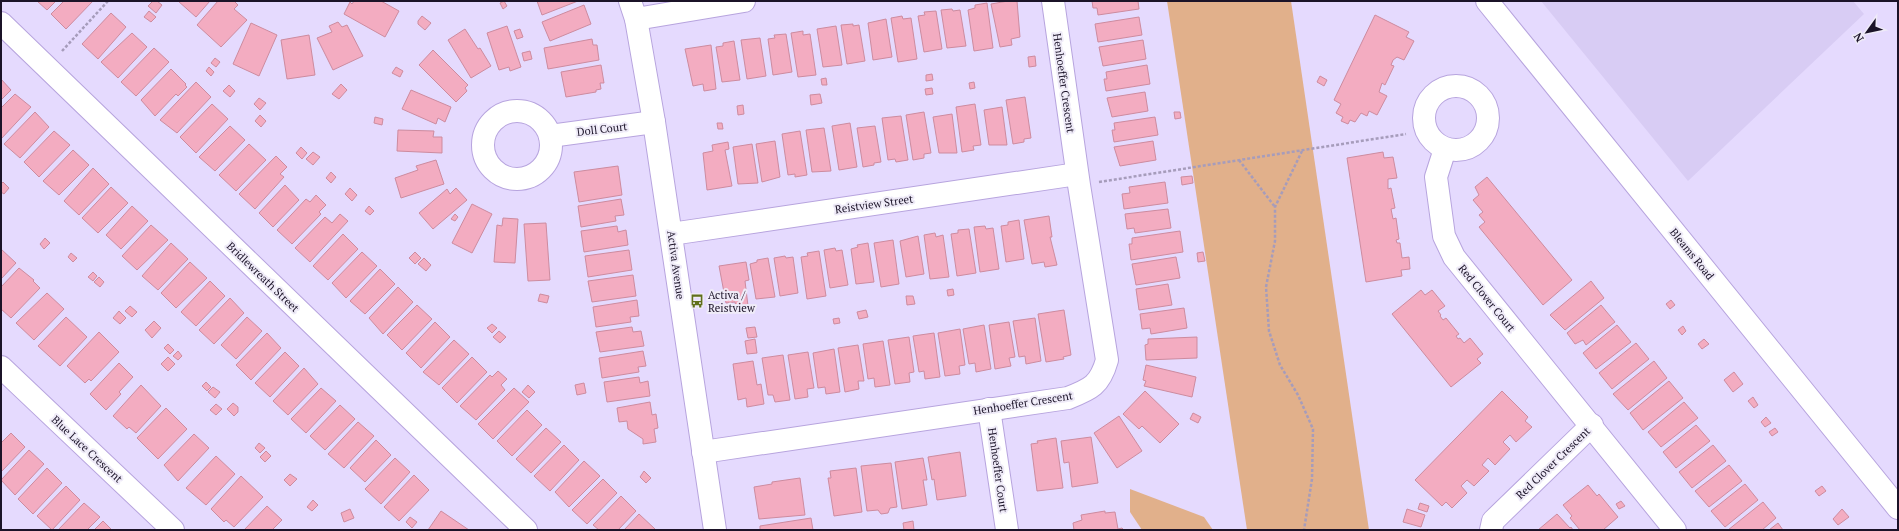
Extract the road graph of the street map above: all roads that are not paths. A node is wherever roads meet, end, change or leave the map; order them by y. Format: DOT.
graph roads {
  1 [pos="744,1"];
  2 [pos="1053,1"];
  3 [pos="1487,1"];
  4 [pos="633,10"];
  5 [pos="1,23"];
  6 [pos="654,122"];
  7 [pos="550,136"];
  8 [pos="1445,149"];
  9 [pos="1078,180"];
  10 [pos="671,234"];
  11 [pos="1,367"];
  12 [pos="988,409"];
  13 [pos="1592,425"];
  14 [pos="703,452"];
  15 [pos="1898,508"];
  16 [pos="173,530"];
  17 [pos="526,530"];
  18 [pos="715,530"];
  19 [pos="1006,530"];
  20 [pos="1491,530"];
  21 [pos="1676,530"];
  1 -- 4 [label="street"];
  2 -- 9 [label="street, Henhoeffer Crescent"];
  3 -- 15 [label="street, Bleams Road"];
  4 -- 6 [label="street, Activa Avenue"];
  5 -- 17 [label="street, Bridlewreath Street"];
  6 -- 7 [label="street, Doll Court"];
  6 -- 10 [label="street, Activa Avenue"];
  8 -- 13 [label="street, Red Clover Court"];
  9 -- 10 [label="street, Reistview Street"];
  9 -- 12 [label="street, Henhoeffer Crescent"];
  10 -- 14 [label="street, Activa Avenue"];
  11 -- 16 [label="street, Blue Lace Crescent"];
  12 -- 14 [label="street, Henhoeffer Crescent"];
  12 -- 19 [label="street, Henhoeffer Court"];
  13 -- 20 [label="street, Red Clover Crescent"];
  13 -- 21 [label="street, Red Clover Crescent"];
  14 -- 18 [label="street, Activa Avenue"];
}
